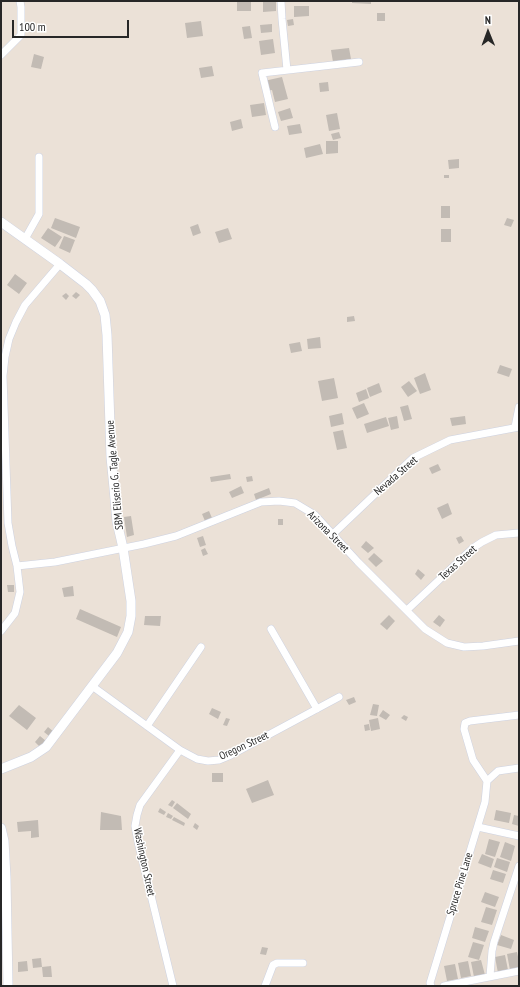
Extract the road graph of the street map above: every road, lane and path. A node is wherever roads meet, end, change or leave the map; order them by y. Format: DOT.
graph roads {
  1 [pos="20,1"];
  2 [pos="281,1"];
  3 [pos="1,55"];
  4 [pos="359,62"];
  5 [pos="287,70"];
  6 [pos="275,127"];
  7 [pos="39,157"];
  8 [pos="1,222"];
  9 [pos="25,239"];
  10 [pos="60,264"];
  11 [pos="519,407"];
  12 [pos="517,427"];
  13 [pos="519,533"];
  14 [pos="332,535"];
  15 [pos="123,548"];
  16 [pos="17,566"];
  17 [pos="407,610"];
  18 [pos="271,629"];
  19 [pos="1,631"];
  20 [pos="519,641"];
  21 [pos="201,647"];
  22 [pos="92,686"];
  23 [pos="339,697"];
  24 [pos="317,709"];
  25 [pos="519,715"];
  26 [pos="147,726"];
  27 [pos="180,750"];
  28 [pos="519,768"];
  29 [pos="1,769"];
  30 [pos="487,781"];
  31 [pos="478,827"];
  32 [pos="1,828"];
  33 [pos="519,836"];
  34 [pos="519,866"];
  35 [pos="303,963"];
  36 [pos="519,971"];
  37 [pos="490,976"];
  38 [pos="8,986"];
  39 [pos="173,986"];
  40 [pos="265,986"];
  41 [pos="430,986"];
  42 [pos="444,986"];
  1 -- 3 [label="street"];
  2 -- 5 [label="street"];
  4 -- 5 [label="street"];
  5 -- 6 [label="street"];
  7 -- 9 [label="street"];
  8 -- 9 [label="street, SBM Eliserio G. Tagle Avenue"];
  9 -- 10 [label="street, SBM Eliserio G. Tagle Avenue"];
  10 -- 15 [label="street, SBM Eliserio G. Tagle Avenue"];
  10 -- 16 [label="street"];
  11 -- 12 [label="street"];
  12 -- 14 [label="street, Nevada Street"];
  13 -- 17 [label="street, Texas Street"];
  14 -- 15 [label="street, Arizona Street"];
  14 -- 17 [label="street, Arizona Street"];
  15 -- 16 [label="street, Arizona Street"];
  15 -- 22 [label="street, SBM Eliserio G. Tagle Avenue"];
  16 -- 19 [label="street"];
  17 -- 20 [label="street, Arizona Street"];
  18 -- 24 [label="street"];
  21 -- 26 [label="street"];
  22 -- 26 [label="street, Oregon Street"];
  22 -- 29 [label="street, SBM Eliserio G. Tagle Avenue"];
  23 -- 24 [label="street, Oregon Street"];
  24 -- 27 [label="street, Oregon Street"];
  25 -- 30 [label="street"];
  26 -- 27 [label="street, Oregon Street"];
  27 -- 39 [label="street, Washington Street"];
  28 -- 30 [label="street"];
  30 -- 31 [label="street, Spruce Pine Lane"];
  31 -- 33 [label="street"];
  31 -- 41 [label="street, Spruce Pine Lane"];
  32 -- 38 [label="street"];
  34 -- 37 [label="street"];
  35 -- 40 [label="street"];
  36 -- 37 [label="street"];
  37 -- 42 [label="street"];
}
